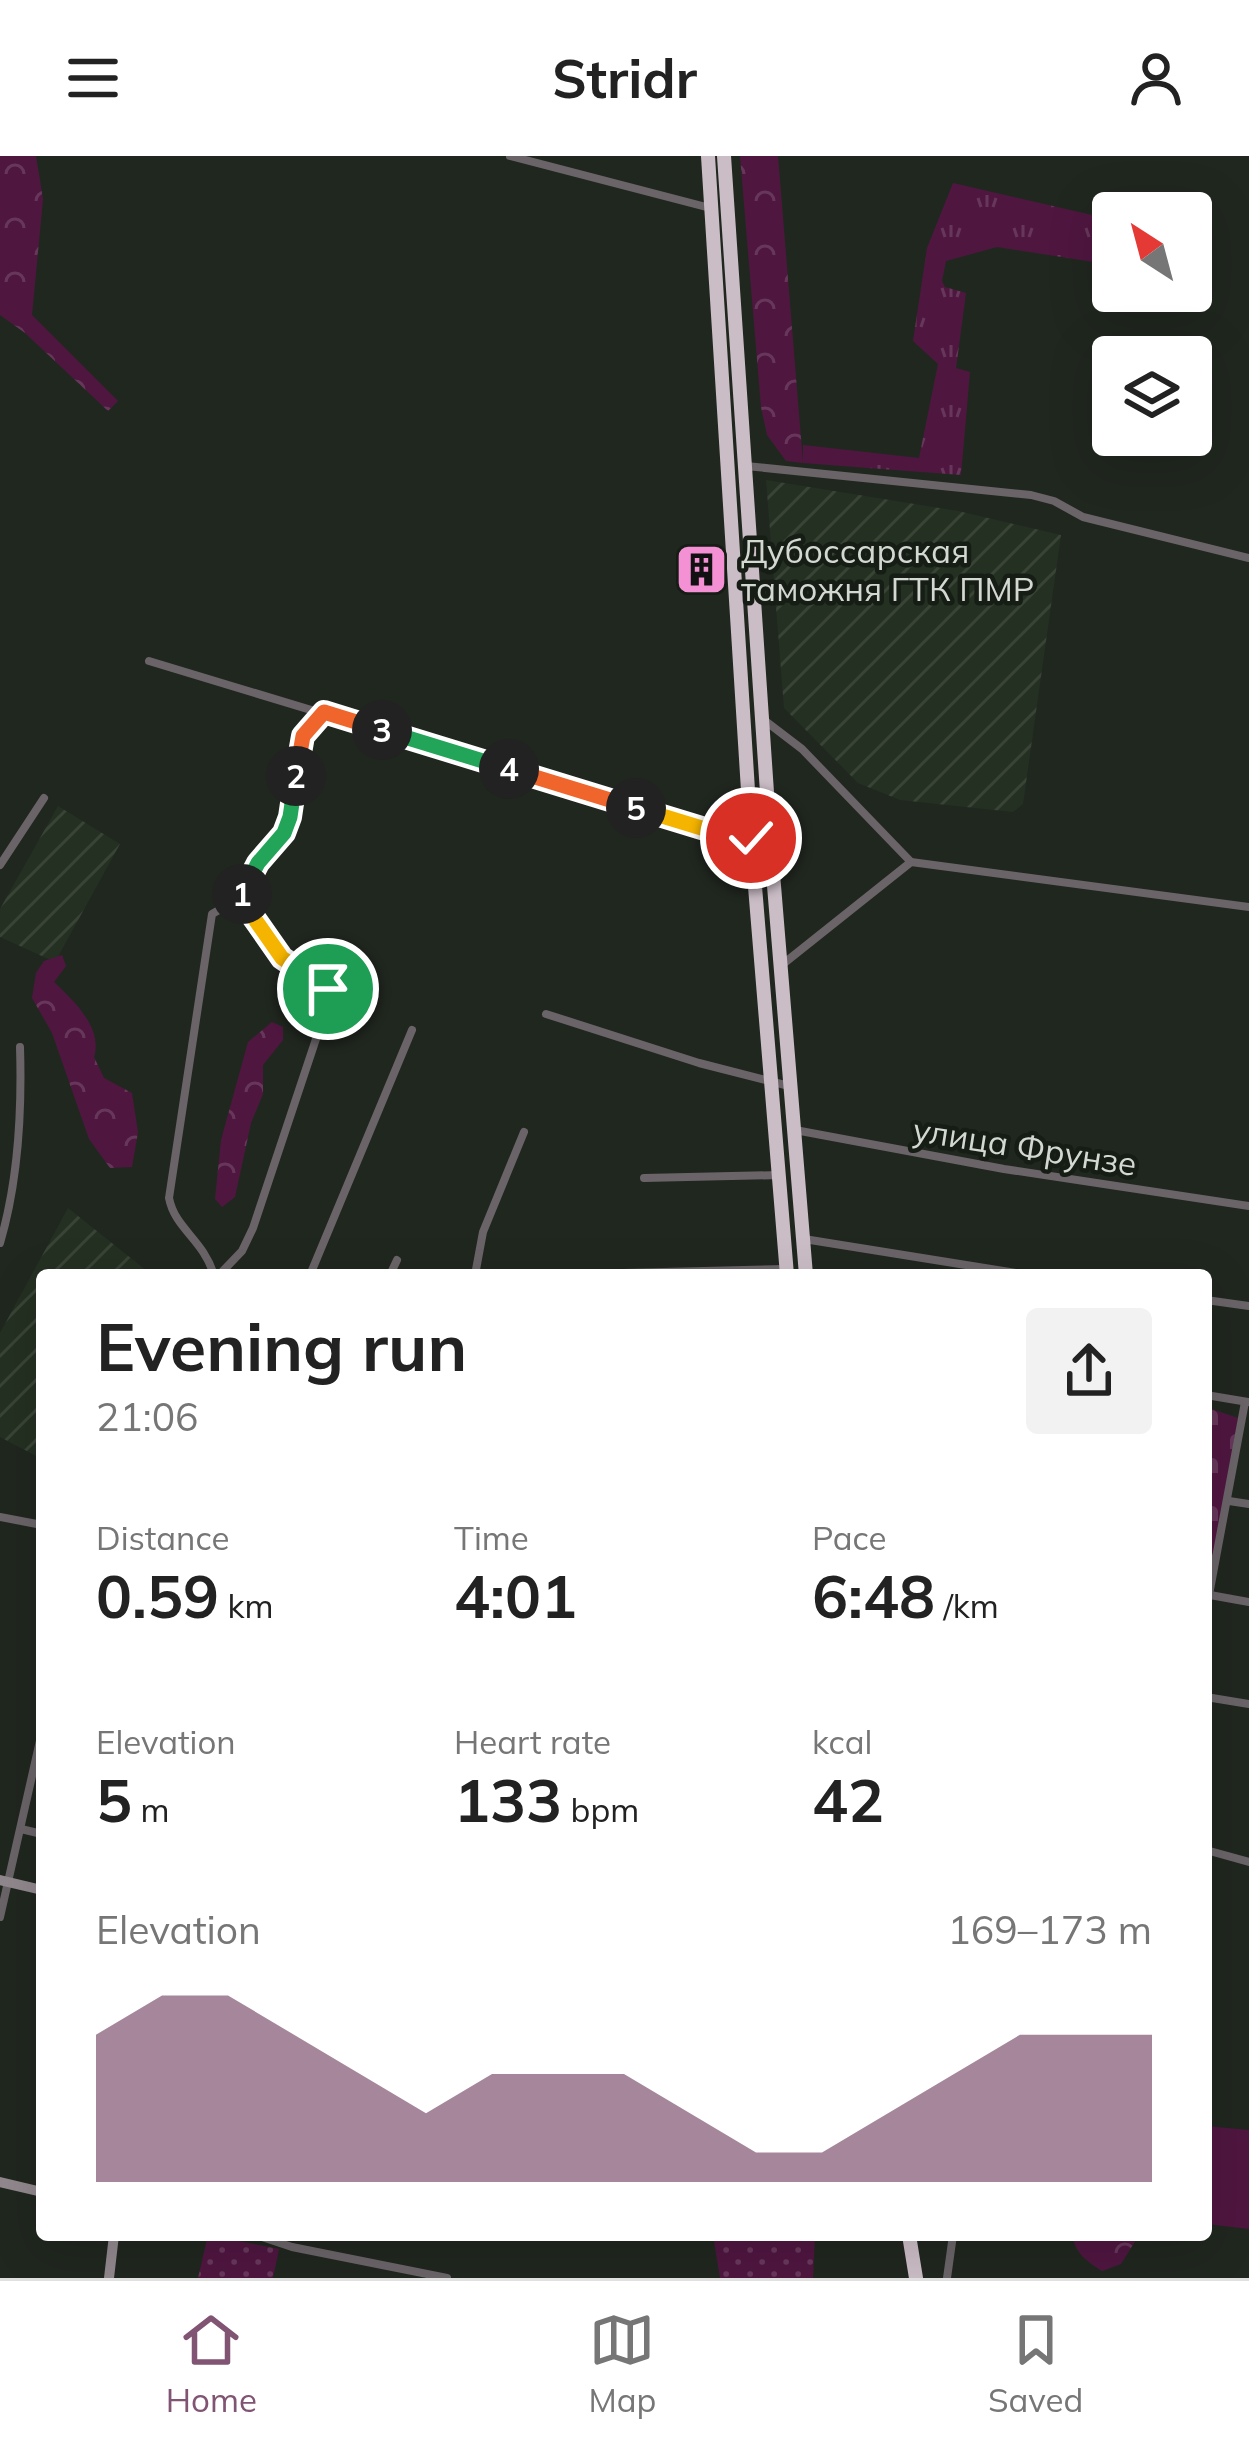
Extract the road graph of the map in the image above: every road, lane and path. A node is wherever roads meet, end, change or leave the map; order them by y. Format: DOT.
graph roads {
  1 [pos="510,156"];
  2 [pos="708,156"];
  3 [pos="724,156"];
  4 [pos="720,209"];
  5 [pos="745,466"];
  6 [pos="1249,558"];
  7 [pos="149,661"];
  8 [pos="324,712"];
  9 [pos="764,721"];
  10 [pos="44,798"];
  11 [pos="770,837"];
  12 [pos="751,838"];
  13 [pos="911,862"];
  14 [pos="0,865"];
  15 [pos="240,898"];
  16 [pos="1249,907"];
  17 [pos="782,965"];
  18 [pos="546,1014"];
  19 [pos="412,1030"];
  20 [pos="20,1047"];
  21 [pos="771,1081"];
  22 [pos="789,1086"];
  23 [pos="794,1129"];
  24 [pos="524,1132"];
  25 [pos="781,1175"];
  26 [pos="644,1178"];
  27 [pos="1249,1206"];
  28 [pos="803,1239"];
  29 [pos="0,1243"];
  30 [pos="397,1260"];
  31 [pos="213,1269"];
  32 [pos="222,1269"];
  33 [pos="312,1269"];
  34 [pos="393,1269"];
  35 [pos="476,1269"];
  36 [pos="787,1269"];
  37 [pos="806,1269"];
  38 [pos="990,1269"];
  39 [pos="1212,1301"];
  40 [pos="1249,1306"];
  41 [pos="1212,1396"];
  42 [pos="1247,1402"];
  43 [pos="1229,1501"];
  44 [pos="1249,1504"];
  45 [pos="0,1517"];
  46 [pos="36,1524"];
  47 [pos="1212,1585"];
  48 [pos="1212,1595"];
  49 [pos="1249,1602"];
  50 [pos="1212,1698"];
  51 [pos="1249,1704"];
  52 [pos="36,1760"];
  53 [pos="21,1829"];
  54 [pos="36,1833"];
  55 [pos="1212,1852"];
  56 [pos="1249,1862"];
  57 [pos="4,1881"];
  58 [pos="36,1889"];
  59 [pos="0,1917"];
  60 [pos="0,2182"];
  61 [pos="36,2191"];
  62 [pos="113,2241"];
  63 [pos="282,2241"];
  64 [pos="906,2241"];
  65 [pos="952,2241"];
  66 [pos="109,2278"];
  67 [pos="447,2278"];
  68 [pos="916,2278"];
  69 [pos="946,2278"];
  1 -- 4 [label="street"];
  2 -- 4 [label="highway"];
  3 -- 4 [label="highway"];
  4 -- 5 [label="highway"];
  4 -- 12 [label="highway"];
  5 -- 6 [label="street"];
  5 -- 9 [label="highway"];
  7 -- 8 [label="street"];
  8 -- 12 [label="street"];
  8 -- 15 [label="street"];
  9 -- 11 [label="highway"];
  9 -- 13 [label="street"];
  10 -- 14 [label="street"];
  11 -- 12 [label="street"];
  11 -- 17 [label="highway"];
  12 -- 21 [label="highway"];
  13 -- 16 [label="street"];
  13 -- 17 [label="street"];
  15 -- 31 [label="street"];
  15 -- 32 [label="street"];
  17 -- 22 [label="highway"];
  18 -- 21 [label="street"];
  19 -- 33 [label="street"];
  20 -- 29 [label="street"];
  21 -- 22 [label="street"];
  21 -- 25 [label="highway"];
  22 -- 23 [label="highway"];
  23 -- 27 [label="street, улица Фрунзе"];
  23 -- 28 [label="highway"];
  24 -- 35 [label="street"];
  25 -- 26 [label="street"];
  25 -- 36 [label="highway"];
  28 -- 37 [label="highway"];
  28 -- 38 [label="street"];
  30 -- 34 [label="street"];
  39 -- 40 [label="street"];
  41 -- 42 [label="street"];
  42 -- 43 [label="street"];
  43 -- 44 [label="street"];
  43 -- 47 [label="street"];
  45 -- 46 [label="street"];
  48 -- 49 [label="street"];
  50 -- 51 [label="street"];
  52 -- 53 [label="street"];
  53 -- 54 [label="street"];
  53 -- 57 [label="street"];
  55 -- 56 [label="street"];
  57 -- 58 [label="street"];
  57 -- 59 [label="street"];
  60 -- 61 [label="street"];
  62 -- 66 [label="street"];
  63 -- 67 [label="street"];
  64 -- 68 [label="highway"];
  65 -- 69 [label="street"];
}
